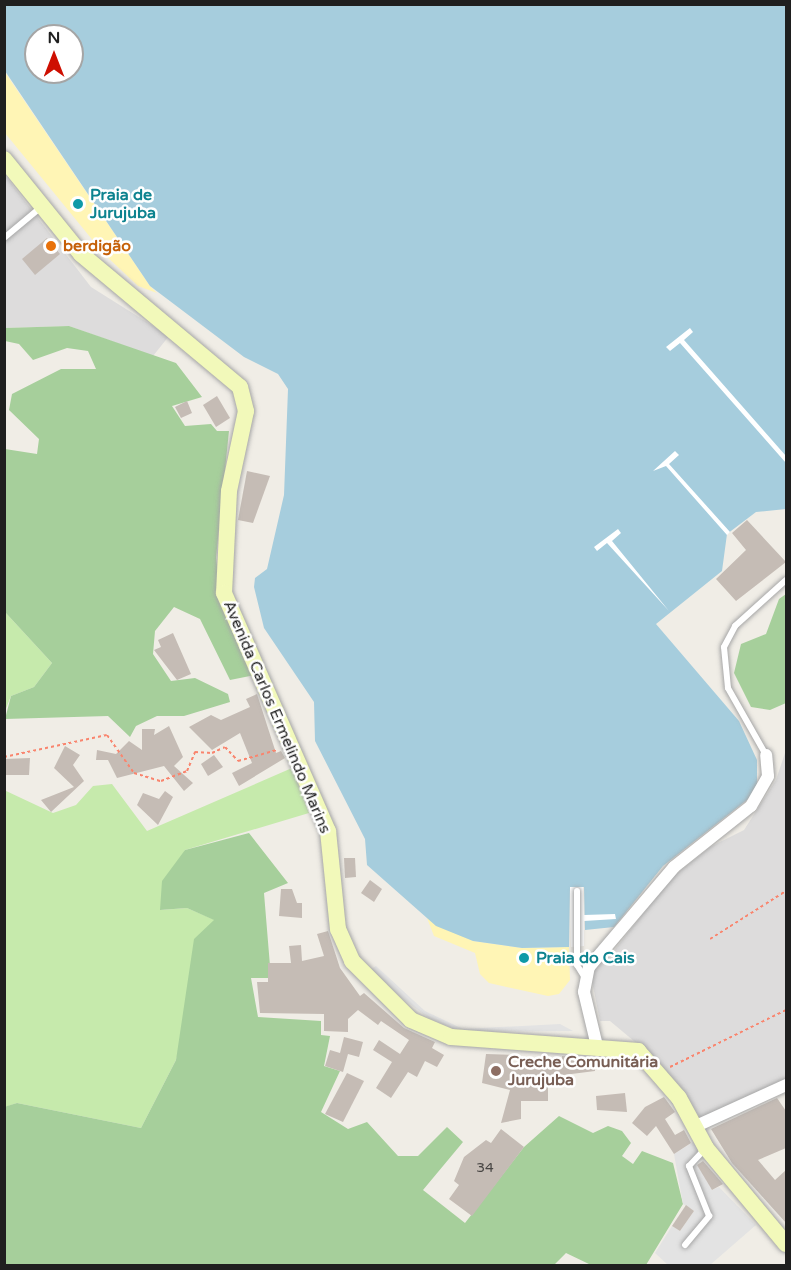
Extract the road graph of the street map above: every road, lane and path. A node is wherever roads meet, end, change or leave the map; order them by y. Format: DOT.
graph roads {
  1 [pos="4,159"];
  2 [pos="40,208"];
  3 [pos="4,238"];
  4 [pos="786,580"];
  5 [pos="290,744"];
  6 [pos="766,755"];
  7 [pos="4,757"];
  8 [pos="577,891"];
  9 [pos="786,891"];
  10 [pos="710,939"];
  11 [pos="585,978"];
  12 [pos="786,1010"];
  13 [pos="597,1046"];
  14 [pos="660,1072"];
  15 [pos="786,1085"];
  16 [pos="694,1127"];
  17 [pos="706,1148"];
  18 [pos="786,1244"];
  19 [pos="685,1245"];
  1 -- 2 [label="street, Avenida Carlos Ermelindo Marins"];
  2 -- 3 [label="lane"];
  2 -- 5 [label="street, Avenida Carlos Ermelindo Marins"];
  4 -- 6 [label="lane"];
  5 -- 7 [label="path"];
  5 -- 13 [label="street, Avenida Carlos Ermelindo Marins"];
  6 -- 11 [label="street"];
  8 -- 11 [label="lane"];
  9 -- 10 [label="path"];
  11 -- 13 [label="street"];
  12 -- 14 [label="path"];
  13 -- 14 [label="street, Avenida Carlos Ermelindo Marins"];
  14 -- 16 [label="street, Avenida Carlos Ermelindo Marins"];
  15 -- 16 [label="street"];
  16 -- 17 [label="street, Avenida Carlos Ermelindo Marins"];
  17 -- 18 [label="street, Avenida Carlos Ermelindo Marins"];
  17 -- 19 [label="lane"];
}
